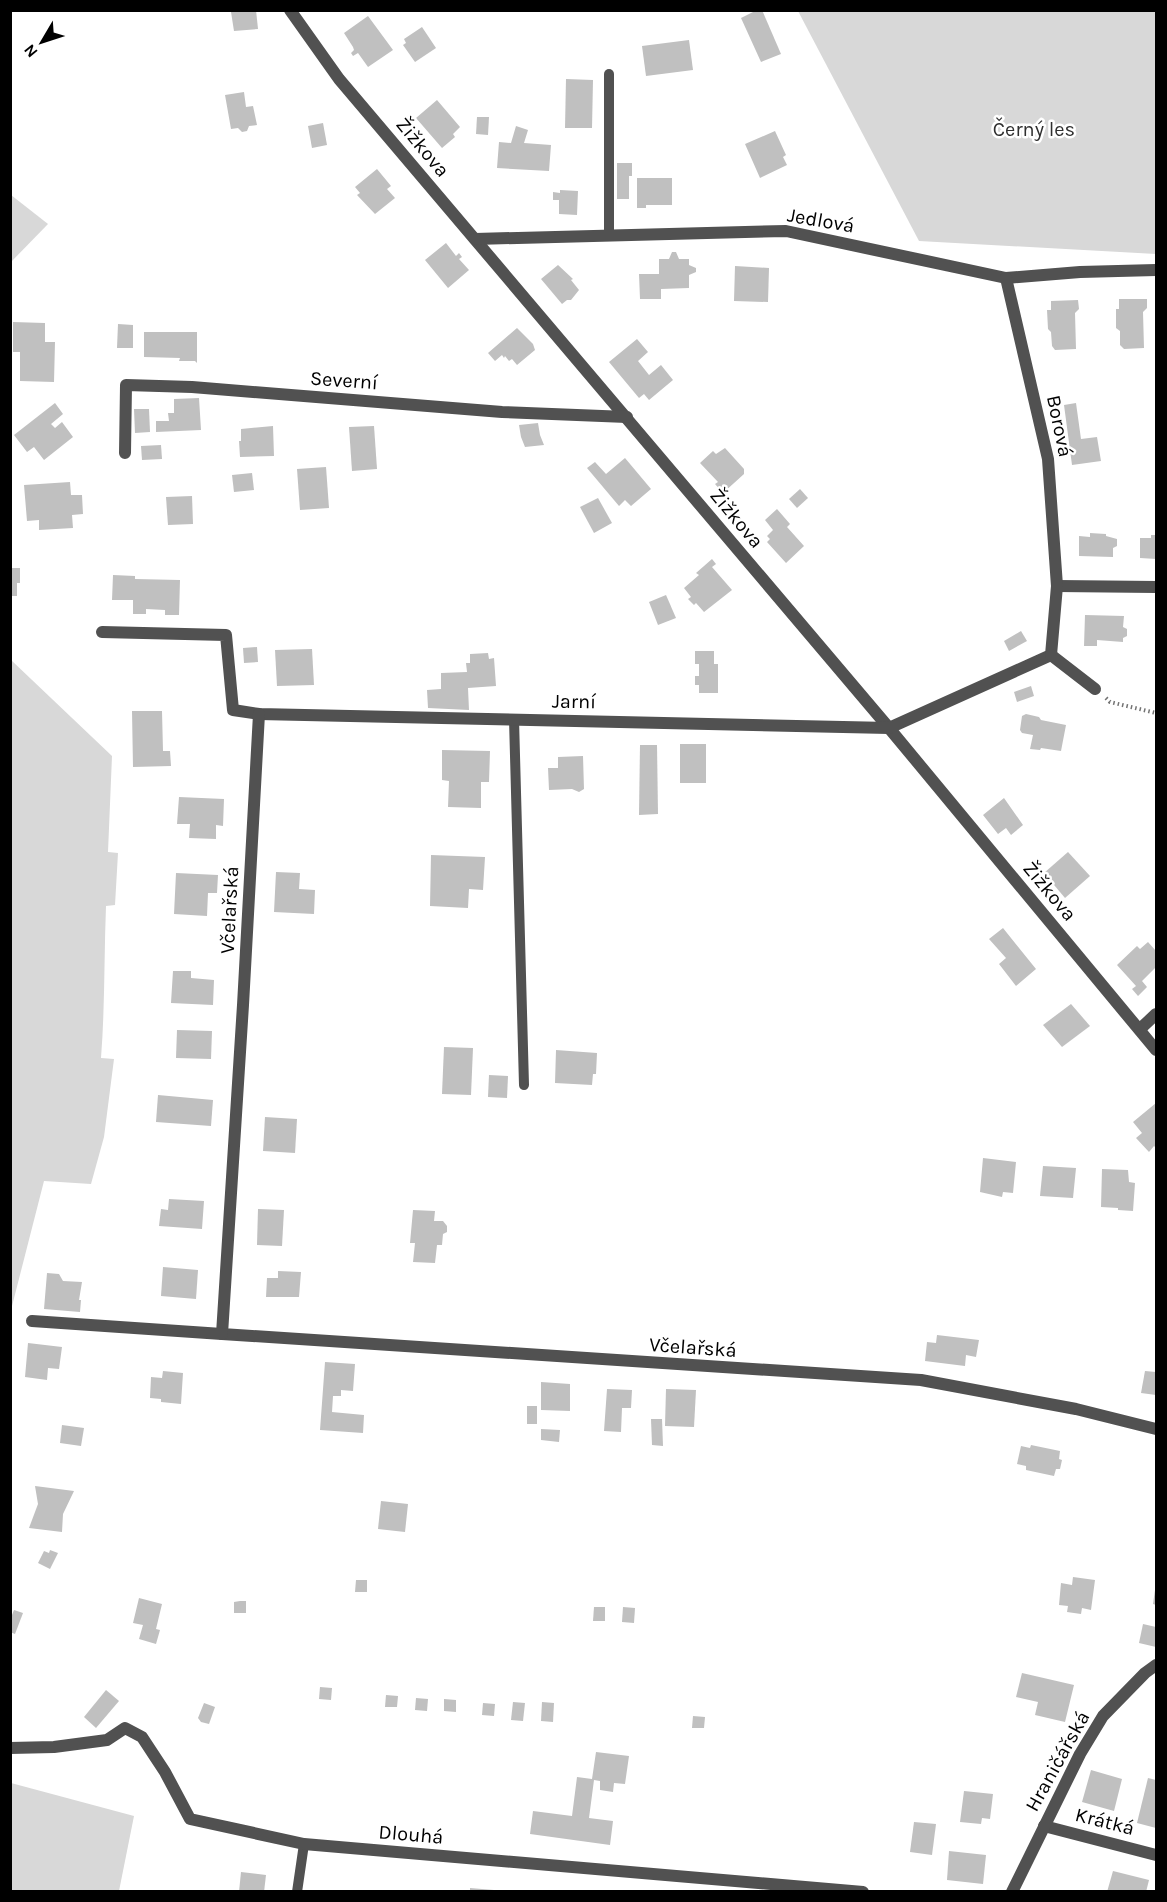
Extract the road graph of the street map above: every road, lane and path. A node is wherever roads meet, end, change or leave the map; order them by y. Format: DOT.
graph roads {
  1 [pos="290,10"];
  2 [pos="609,74"];
  3 [pos="609,236"];
  4 [pos="475,239"];
  5 [pos="1156,270"];
  6 [pos="1006,278"];
  7 [pos="627,417"];
  8 [pos="125,453"];
  9 [pos="1057,586"];
  10 [pos="1156,587"];
  11 [pos="102,632"];
  12 [pos="1051,655"];
  13 [pos="1095,688"];
  14 [pos="1156,713"];
  15 [pos="259,714"];
  16 [pos="514,719"];
  17 [pos="889,728"];
  18 [pos="1156,1014"];
  19 [pos="1140,1029"];
  20 [pos="1156,1050"];
  21 [pos="524,1085"];
  22 [pos="32,1321"];
  23 [pos="222,1334"];
  24 [pos="1156,1429"];
  25 [pos="1156,1665"];
  26 [pos="10,1748"];
  27 [pos="1044,1826"];
  28 [pos="304,1844"];
  29 [pos="1156,1854"];
  30 [pos="297,1892"];
  31 [pos="863,1892"];
  32 [pos="1012,1892"];
  1 -- 4 [label="street, Žižkova"];
  2 -- 3 [label="lane"];
  3 -- 4 [label="street, Jedlová"];
  3 -- 6 [label="street, Jedlová"];
  4 -- 7 [label="street, Žižkova"];
  5 -- 6 [label="street, Jedlová"];
  6 -- 9 [label="street, Borová"];
  7 -- 8 [label="street, Severní"];
  7 -- 17 [label="street, Žižkova"];
  9 -- 10 [label="street"];
  9 -- 12 [label="street, Borová"];
  11 -- 15 [label="street"];
  12 -- 13 [label="street"];
  12 -- 17 [label="street"];
  13 -- 14 [label="path"];
  15 -- 16 [label="street, Jarní"];
  15 -- 23 [label="street, Včelařská"];
  16 -- 17 [label="street, Jarní"];
  16 -- 21 [label="lane"];
  17 -- 19 [label="street, Žižkova"];
  18 -- 19 [label="street"];
  19 -- 20 [label="street, Žižkova"];
  22 -- 23 [label="street, Včelařská"];
  23 -- 24 [label="street, Včelařská"];
  25 -- 27 [label="street, Hraničářská"];
  26 -- 28 [label="street, Dlouhá"];
  27 -- 29 [label="street, Krátká"];
  27 -- 32 [label="street, Hraničářská"];
  28 -- 30 [label="lane"];
  28 -- 31 [label="street, Dlouhá"];
}
